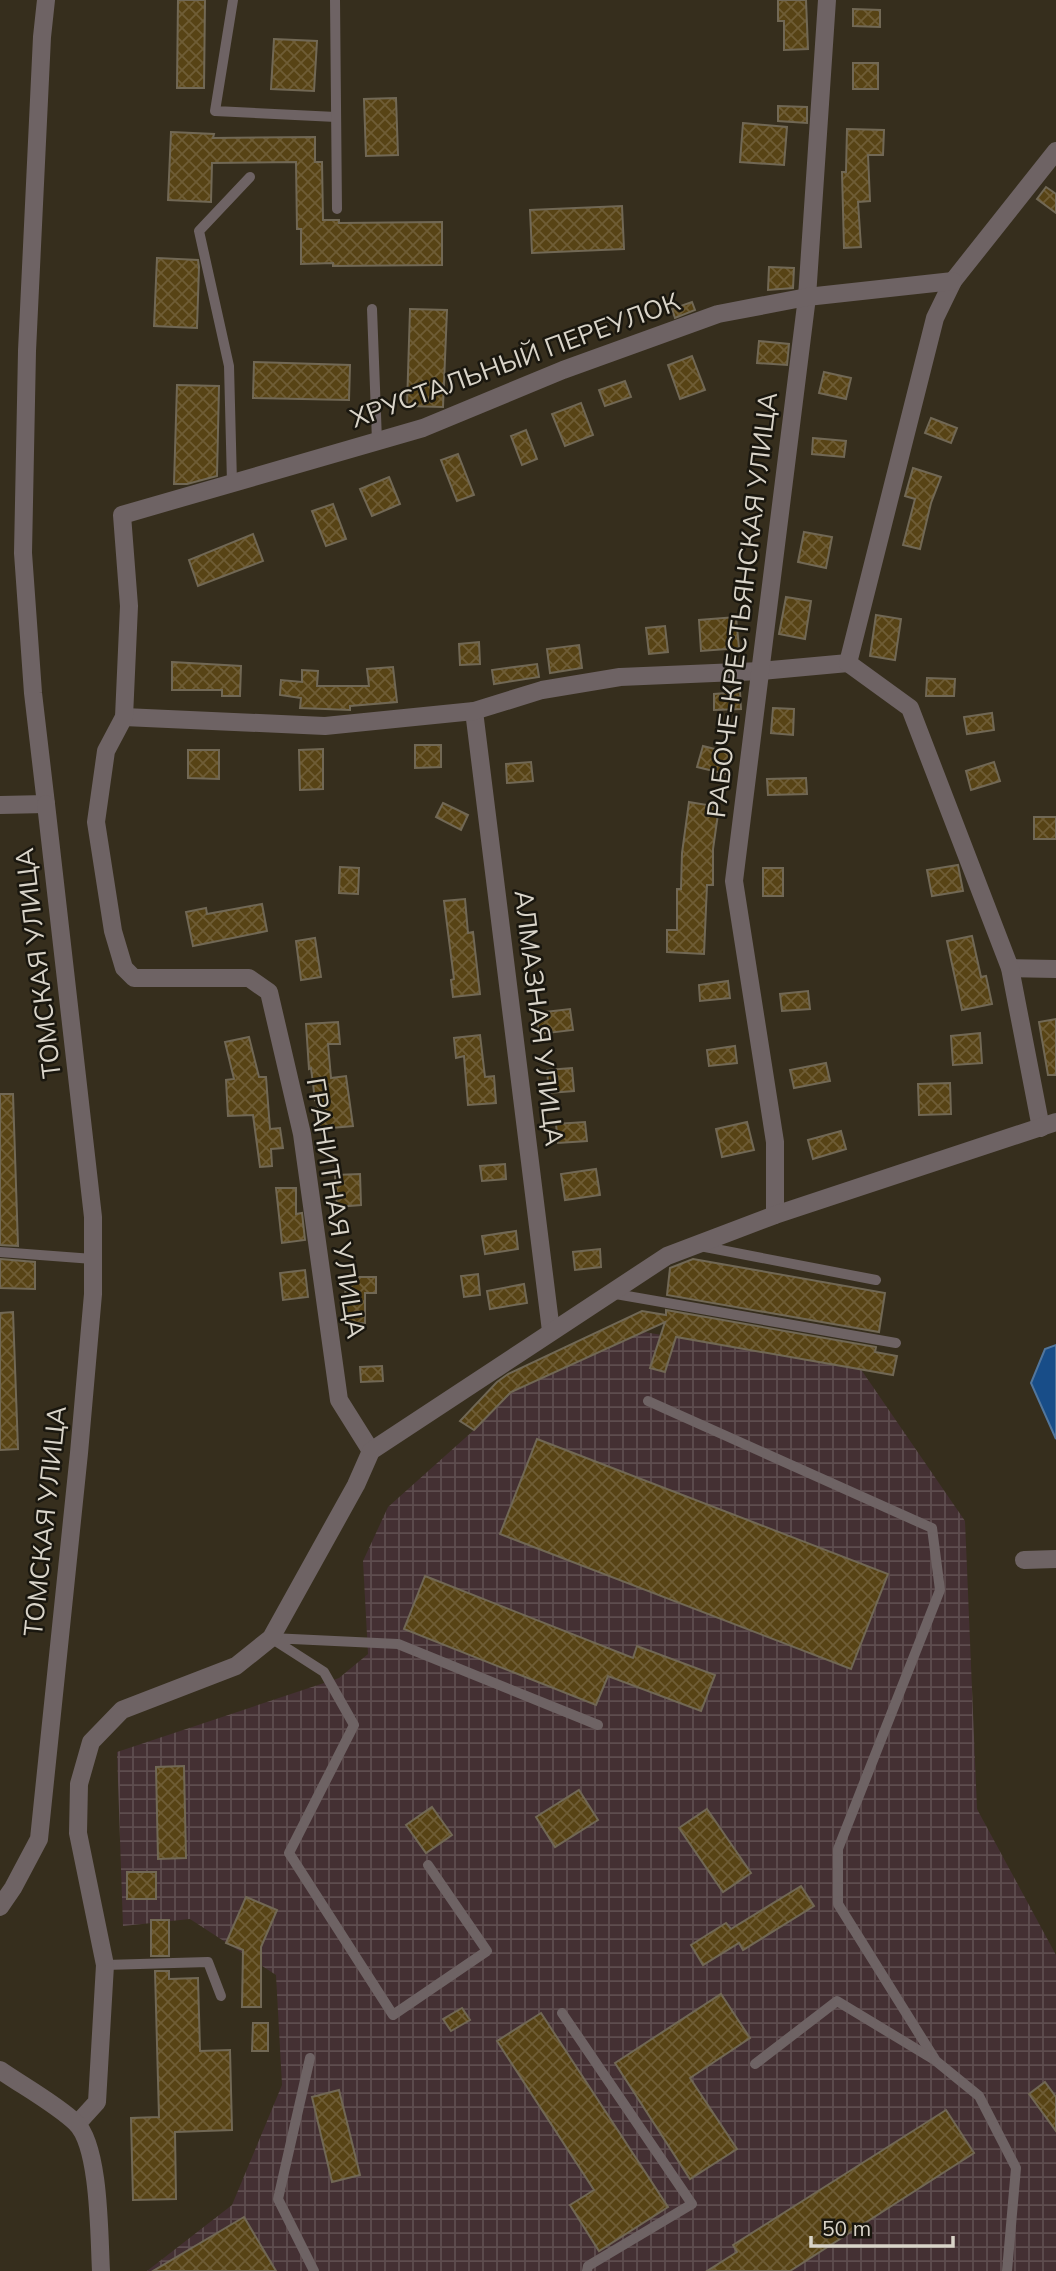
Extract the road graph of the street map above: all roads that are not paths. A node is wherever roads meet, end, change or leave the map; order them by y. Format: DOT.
graph roads {
  1 [pos="46,0"];
  2 [pos="233,0"];
  3 [pos="335,0"];
  4 [pos="827,0"];
  5 [pos="336,117"];
  6 [pos="1056,151"];
  7 [pos="250,177"];
  8 [pos="337,209"];
  9 [pos="953,281"];
  10 [pos="807,297"];
  11 [pos="372,309"];
  12 [pos="377,441"];
  13 [pos="232,483"];
  14 [pos="122,515"];
  15 [pos="848,663"];
  16 [pos="761,671"];
  17 [pos="474,711"];
  18 [pos="124,717"];
  19 [pos="46,804"];
  20 [pos="0,805"];
  21 [pos="1010,968"];
  22 [pos="1056,970"];
  23 [pos="1048,1125"];
  24 [pos="775,1215"];
  25 [pos="696,1245"];
  26 [pos="0,1252"];
  27 [pos="93,1259"];
  28 [pos="876,1280"];
  29 [pos="609,1293"];
  30 [pos="551,1331"];
  31 [pos="896,1343"];
  32 [pos="648,1401"];
  33 [pos="371,1451"];
  34 [pos="1056,1559"];
  35 [pos="1024,1560"];
  36 [pos="271,1637"];
  37 [pos="598,1725"];
  38 [pos="428,1865"];
  39 [pos="0,1907"];
  40 [pos="105,1965"];
  41 [pos="221,1996"];
  42 [pos="562,2012"];
  43 [pos="310,2058"];
  44 [pos="936,2061"];
  45 [pos="755,2064"];
  46 [pos="0,2070"];
  47 [pos="77,2124"];
  48 [pos="101,2271"];
  49 [pos="314,2271"];
  50 [pos="587,2271"];
  51 [pos="1007,2271"];
  1 -- 19 [label="street, ТОМСКАЯ УЛИЦА"];
  2 -- 5 [label="lane"];
  3 -- 5 [label="lane"];
  4 -- 10 [label="street, РАБОЧЕ-КРЕСТЬЯНСКАЯ УЛИЦА"];
  5 -- 8 [label="lane"];
  6 -- 9 [label="street"];
  7 -- 13 [label="lane"];
  9 -- 10 [label="street, ХРУСТАЛЬНЫЙ ПЕРЕУЛОК"];
  9 -- 15 [label="street"];
  10 -- 12 [label="street, ХРУСТАЛЬНЫЙ ПЕРЕУЛОК"];
  10 -- 16 [label="street, РАБОЧЕ-КРЕСТЬЯНСКАЯ УЛИЦА"];
  11 -- 12 [label="lane"];
  12 -- 13 [label="street, ХРУСТАЛЬНЫЙ ПЕРЕУЛОК"];
  13 -- 14 [label="street, ХРУСТАЛЬНЫЙ ПЕРЕУЛОК"];
  14 -- 18 [label="street, ГРАНИТНАЯ УЛИЦА"];
  15 -- 16 [label="street"];
  15 -- 21 [label="street"];
  16 -- 17 [label="street"];
  16 -- 24 [label="street, РАБОЧЕ-КРЕСТЬЯНСКАЯ УЛИЦА"];
  17 -- 18 [label="street"];
  17 -- 30 [label="street, АЛМАЗНАЯ УЛИЦА"];
  18 -- 33 [label="street, ГРАНИТНАЯ УЛИЦА"];
  19 -- 20 [label="street"];
  19 -- 27 [label="street, ТОМСКАЯ УЛИЦА"];
  21 -- 22 [label="street"];
  21 -- 23 [label="street"];
  23 -- 24 [label="street"];
  24 -- 25 [label="street"];
  25 -- 28 [label="lane"];
  25 -- 29 [label="street"];
  26 -- 27 [label="lane"];
  27 -- 39 [label="street, ТОМСКАЯ УЛИЦА"];
  29 -- 30 [label="street"];
  29 -- 31 [label="lane"];
  30 -- 33 [label="street"];
  32 -- 44 [label="lane"];
  33 -- 36 [label="street"];
  34 -- 35 [label="street"];
  36 -- 37 [label="lane"];
  36 -- 38 [label="lane"];
  36 -- 40 [label="street"];
  40 -- 41 [label="lane"];
  40 -- 47 [label="street"];
  42 -- 50 [label="lane"];
  43 -- 49 [label="lane"];
  44 -- 45 [label="lane"];
  44 -- 51 [label="lane"];
  46 -- 47 [label="street"];
  47 -- 48 [label="street"];
}
